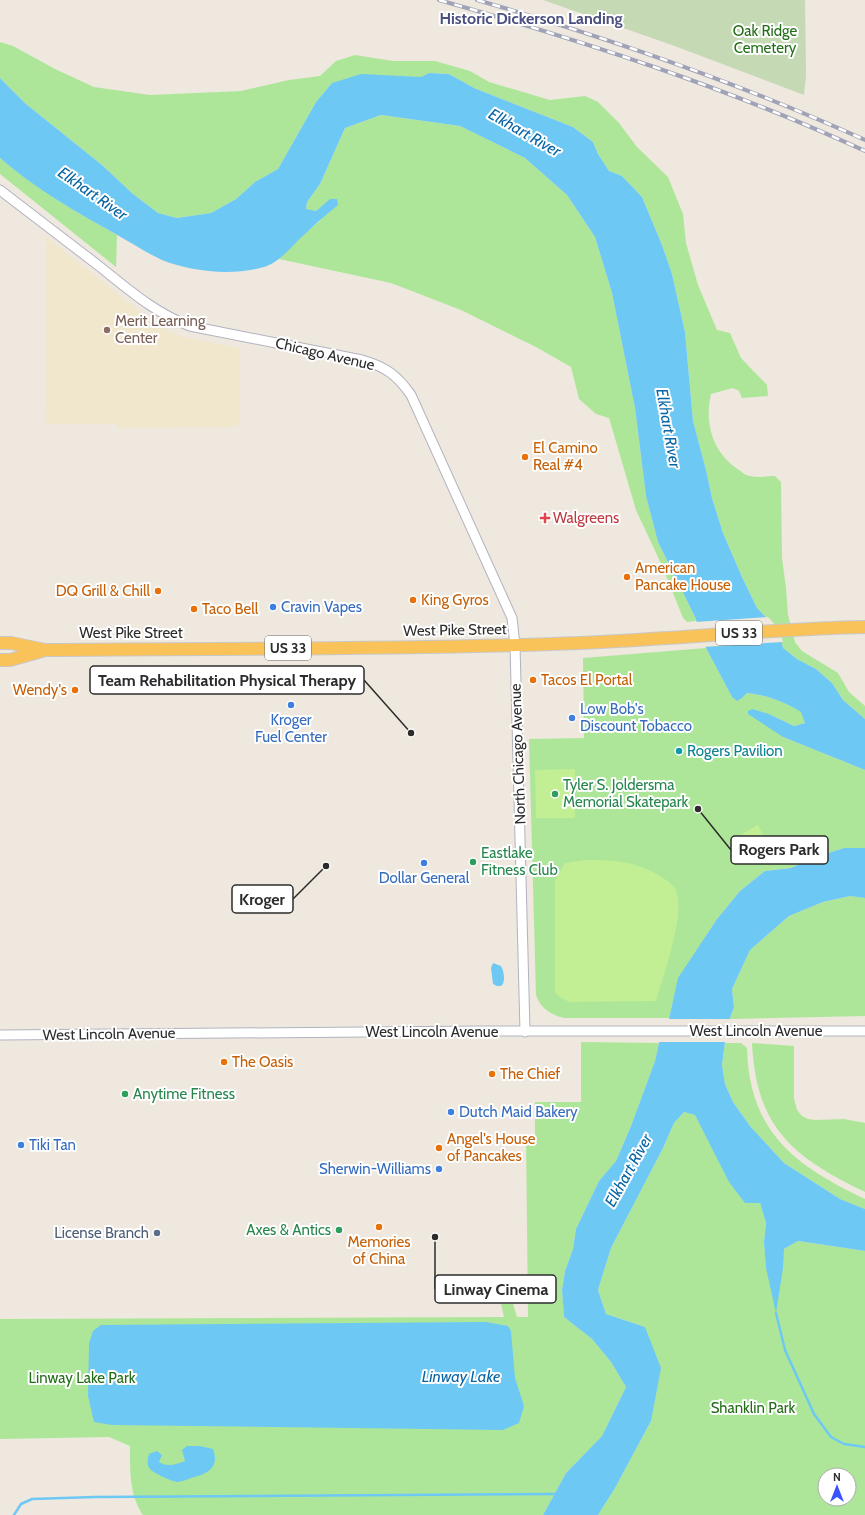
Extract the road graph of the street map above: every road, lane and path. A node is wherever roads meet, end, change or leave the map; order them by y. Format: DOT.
graph roads {
  1 [pos="0,190"];
  2 [pos="865,627"];
  3 [pos="0,643"];
  4 [pos="515,645"];
  5 [pos="45,650"];
  6 [pos="0,660"];
  7 [pos="865,1031"];
  8 [pos="524,1032"];
  9 [pos="0,1035"];
  1 -- 4 [label="street, Chicago Avenue"];
  2 -- 4 [label="highway, West Pike Street / US 33"];
  3 -- 5 [label="highway, West Pike Street / US 33"];
  4 -- 5 [label="highway, West Pike Street / US 33"];
  4 -- 8 [label="street, North Chicago Avenue"];
  5 -- 6 [label="highway, West Pike Street"];
  7 -- 8 [label="street, West Lincoln Avenue"];
  8 -- 9 [label="street, West Lincoln Avenue"];
}
